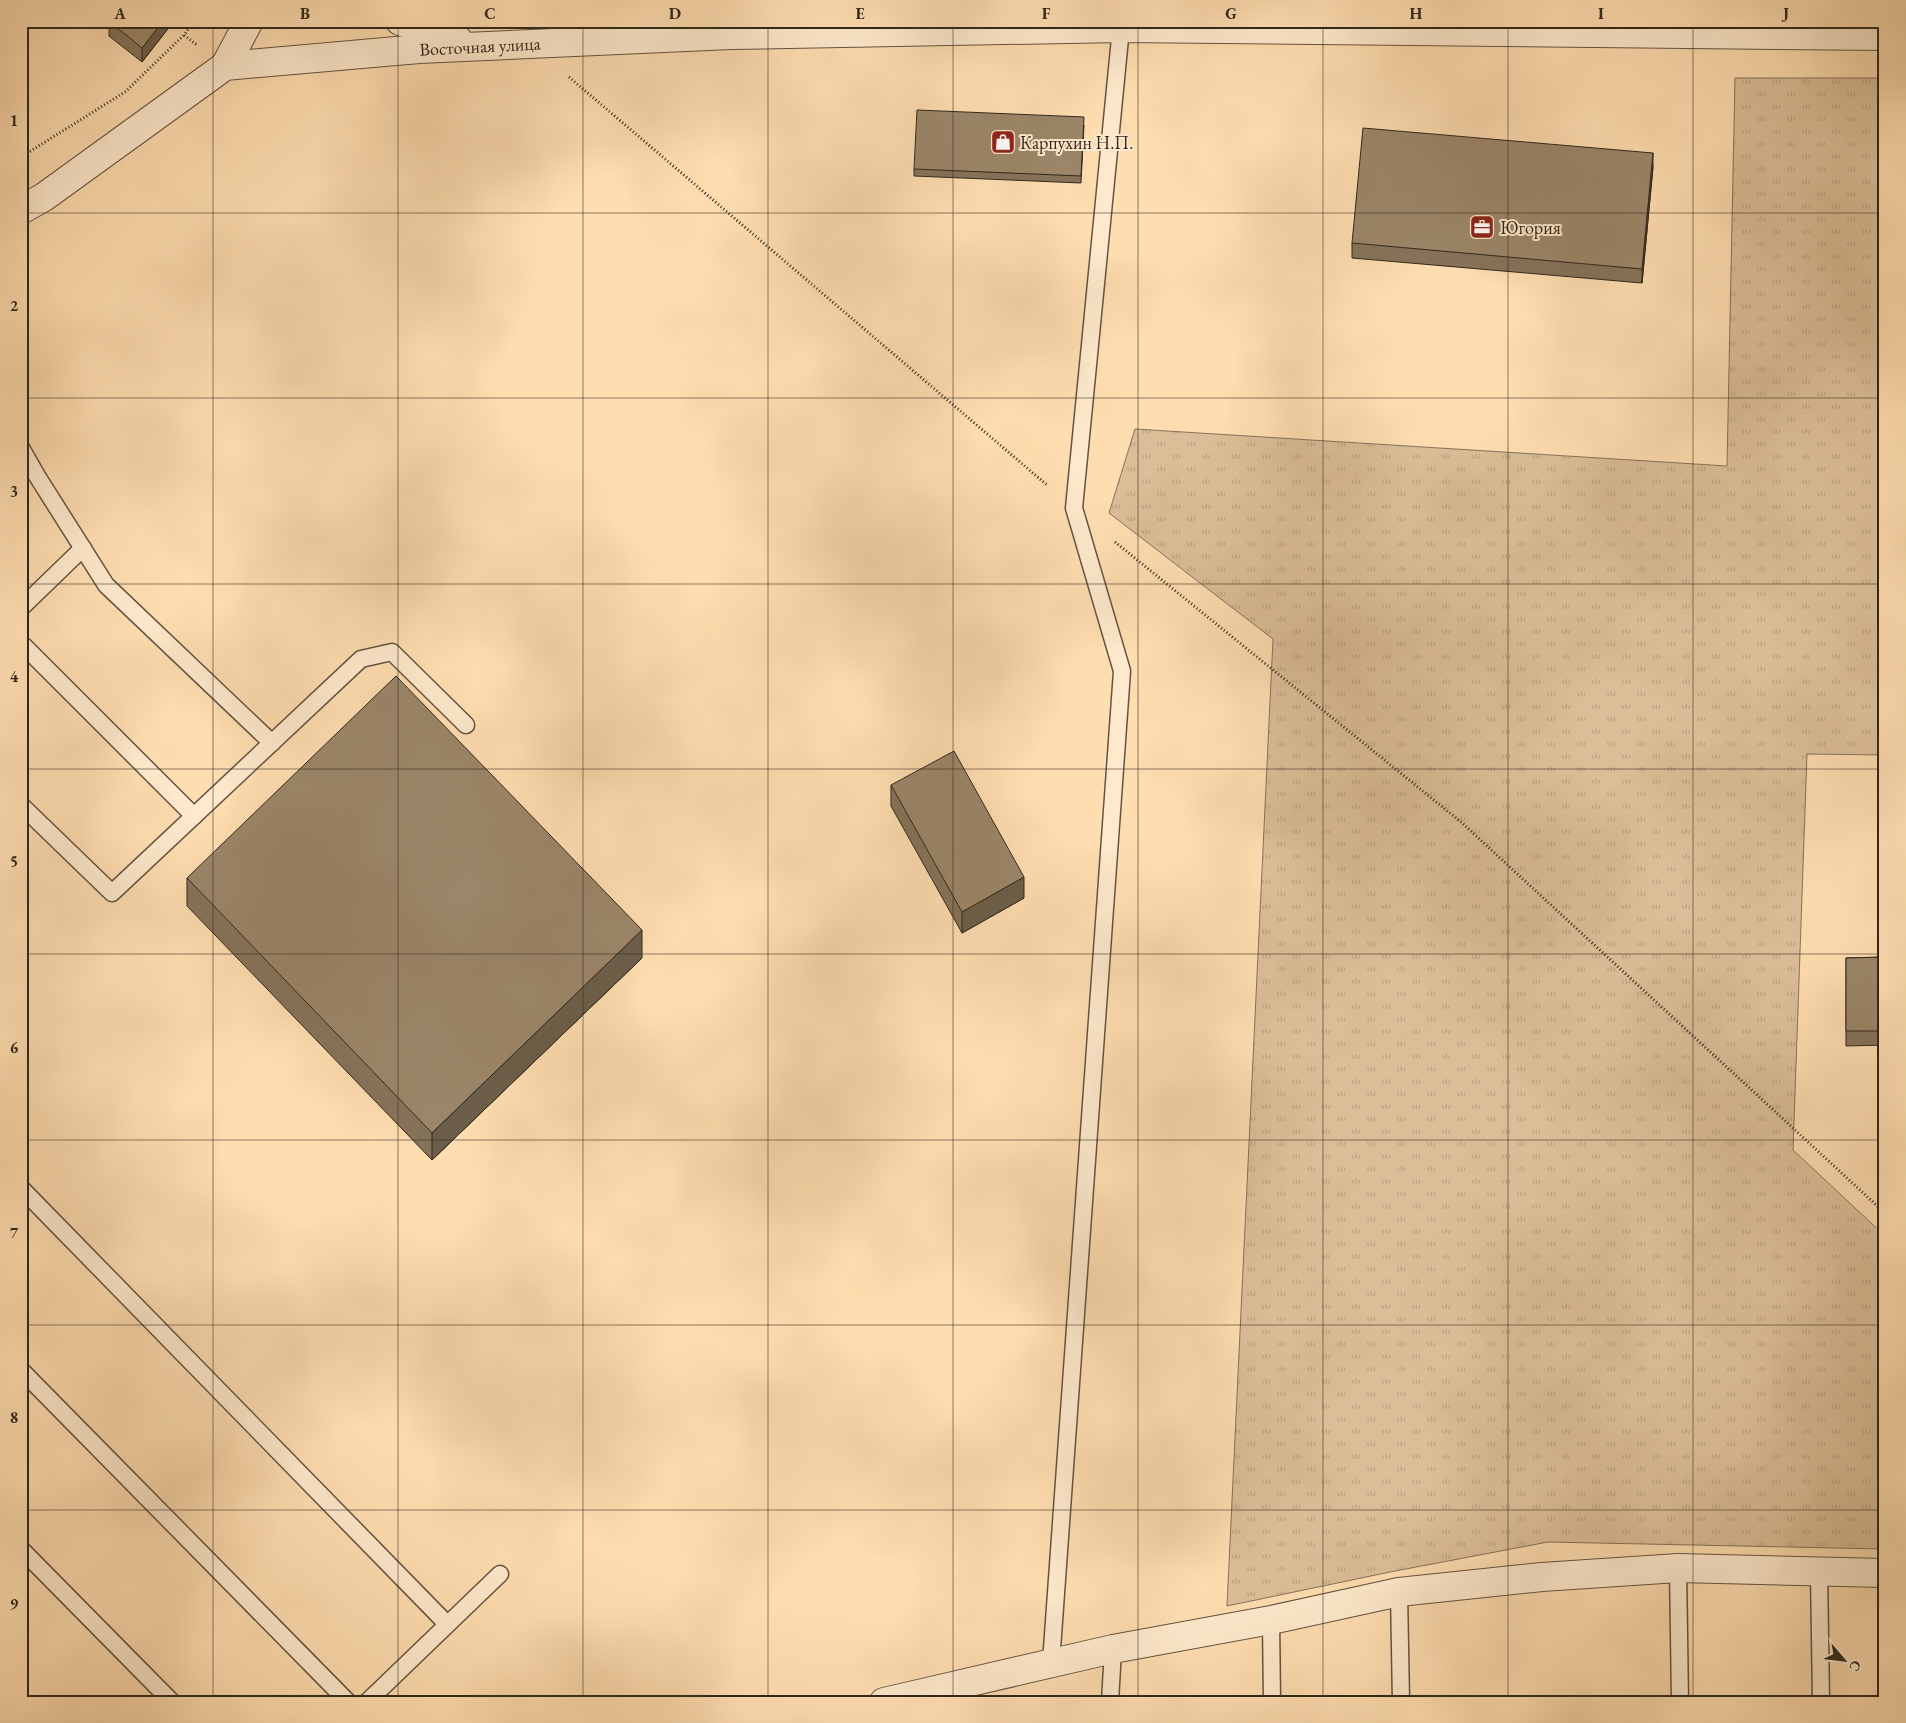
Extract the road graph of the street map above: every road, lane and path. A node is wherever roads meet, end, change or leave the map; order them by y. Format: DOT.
graph roads {
  1 [pos="249,21"];
  2 [pos="673,21"];
  3 [pos="402,22"];
  4 [pos="1121,28"];
  5 [pos="184,35"];
  6 [pos="731,35"];
  7 [pos="1885,36"];
  8 [pos="528,44"];
  9 [pos="358,55"];
  10 [pos="225,66"];
  11 [pos="21,157"];
  12 [pos="21,210"];
  13 [pos="21,448"];
  14 [pos="83,548"];
  15 [pos="21,608"];
  16 [pos="21,644"];
  17 [pos="466,725"];
  18 [pos="272,743"];
  19 [pos="21,805"];
  20 [pos="194,816"];
  21 [pos="21,1188"];
  22 [pos="21,1370"];
  23 [pos="21,1549"];
  24 [pos="1678,1568"];
  25 [pos="1819,1571"];
  26 [pos="1885,1573"];
  27 [pos="500,1574"];
  28 [pos="1399,1592"];
  29 [pos="1271,1620"];
  30 [pos="447,1624"];
  31 [pos="1113,1649"];
  32 [pos="1050,1663"];
  33 [pos="172,1702"];
  34 [pos="348,1702"];
  35 [pos="367,1702"];
  36 [pos="884,1702"];
  37 [pos="1110,1702"];
  38 [pos="1272,1702"];
  39 [pos="1401,1702"];
  40 [pos="1680,1702"];
  41 [pos="1821,1702"];
  1 -- 10 [label="street"];
  2 -- 6 [label="street"];
  3 -- 8 [label="street"];
  3 -- 9 [label="street"];
  4 -- 6 [label="street, Восточная улица"];
  4 -- 7 [label="street, Восточная улица"];
  4 -- 32 [label="lane"];
  5 -- 11 [label="path"];
  6 -- 8 [label="street, Восточная улица"];
  8 -- 9 [label="street, Восточная улица"];
  9 -- 10 [label="street, Восточная улица"];
  10 -- 12 [label="street"];
  13 -- 14 [label="lane"];
  14 -- 15 [label="lane"];
  14 -- 18 [label="lane"];
  16 -- 20 [label="lane"];
  17 -- 18 [label="lane"];
  18 -- 20 [label="lane"];
  19 -- 20 [label="lane"];
  21 -- 30 [label="lane"];
  22 -- 34 [label="lane"];
  23 -- 33 [label="lane"];
  24 -- 25 [label="street"];
  24 -- 28 [label="street"];
  24 -- 40 [label="lane"];
  25 -- 26 [label="street"];
  25 -- 41 [label="lane"];
  27 -- 30 [label="lane"];
  28 -- 29 [label="street"];
  28 -- 39 [label="lane"];
  29 -- 31 [label="street"];
  29 -- 38 [label="lane"];
  30 -- 35 [label="lane"];
  31 -- 32 [label="street"];
  31 -- 37 [label="lane"];
  32 -- 36 [label="street"];
}
